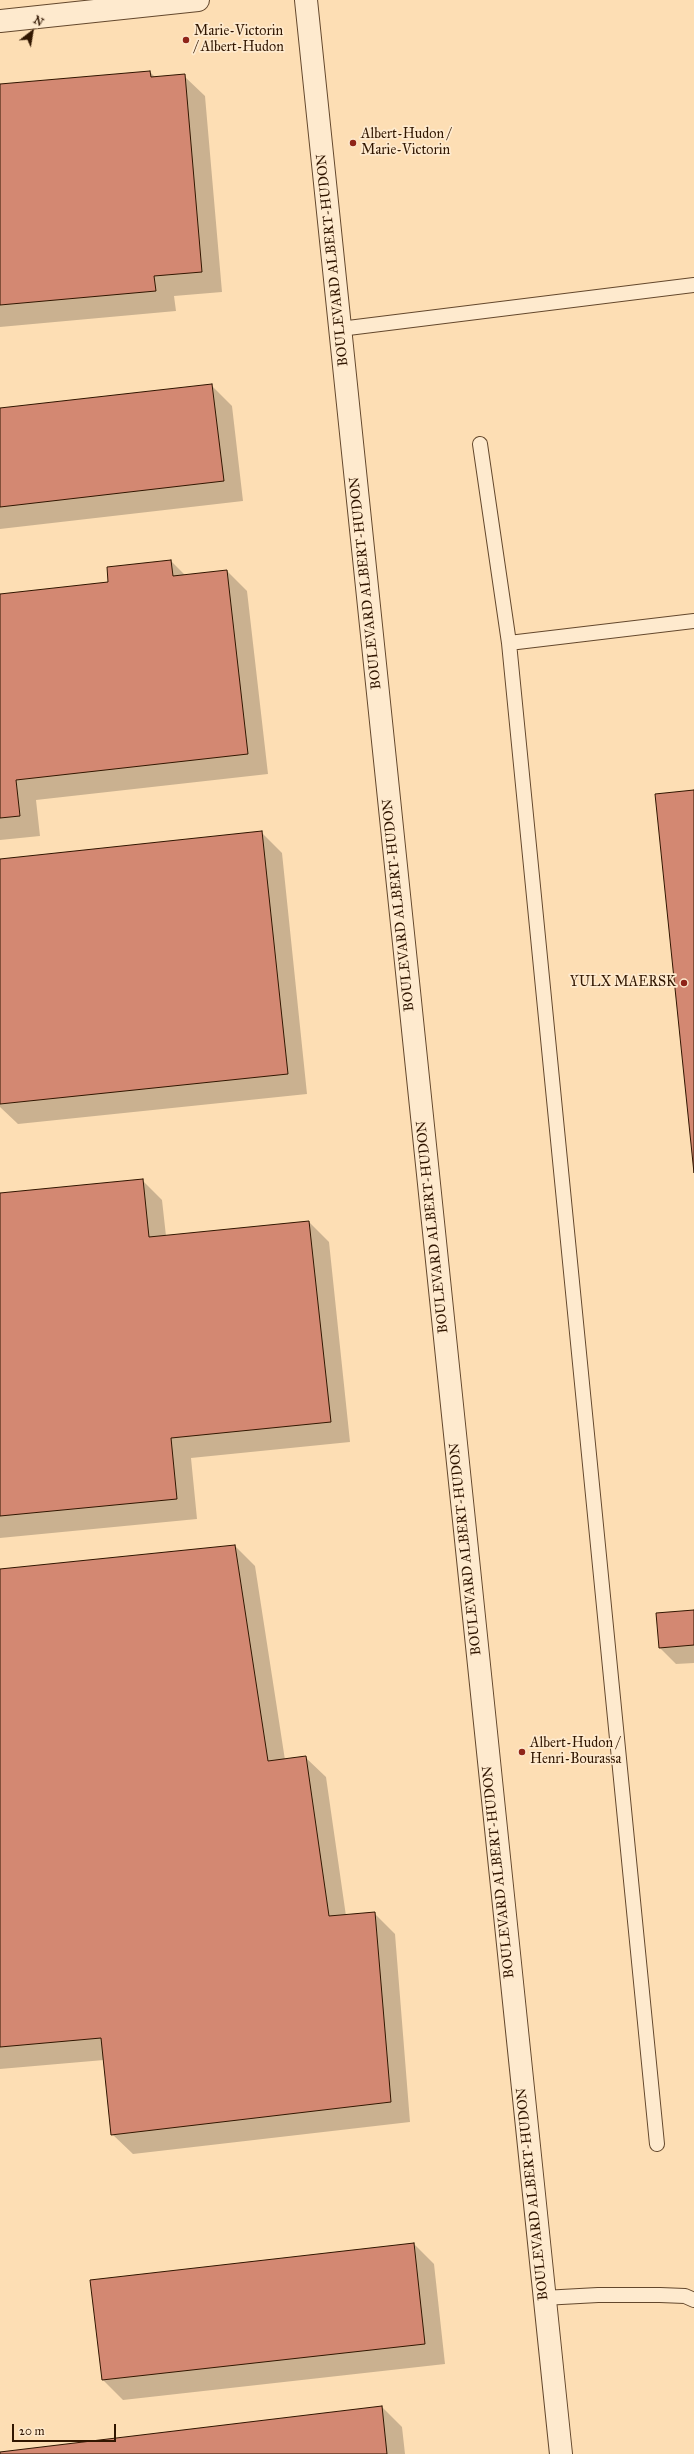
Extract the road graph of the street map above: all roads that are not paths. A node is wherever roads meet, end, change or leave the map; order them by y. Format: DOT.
graph roads {
  1 [pos="198,0"];
  2 [pos="306,0"];
  3 [pos="0,21"];
  4 [pos="694,285"];
  5 [pos="340,329"];
  6 [pos="480,444"];
  7 [pos="694,621"];
  8 [pos="509,643"];
  9 [pos="657,2144"];
  10 [pos="543,2298"];
  11 [pos="694,2300"];
  12 [pos="561,2454"];
  1 -- 3 [label="street"];
  2 -- 5 [label="street, BOULEVARD ALBERT-HUDON"];
  4 -- 5 [label="lane"];
  5 -- 10 [label="street, BOULEVARD ALBERT-HUDON"];
  6 -- 8 [label="lane"];
  7 -- 8 [label="lane"];
  8 -- 9 [label="lane"];
  10 -- 11 [label="lane"];
  10 -- 12 [label="street, BOULEVARD ALBERT-HUDON"];
}
